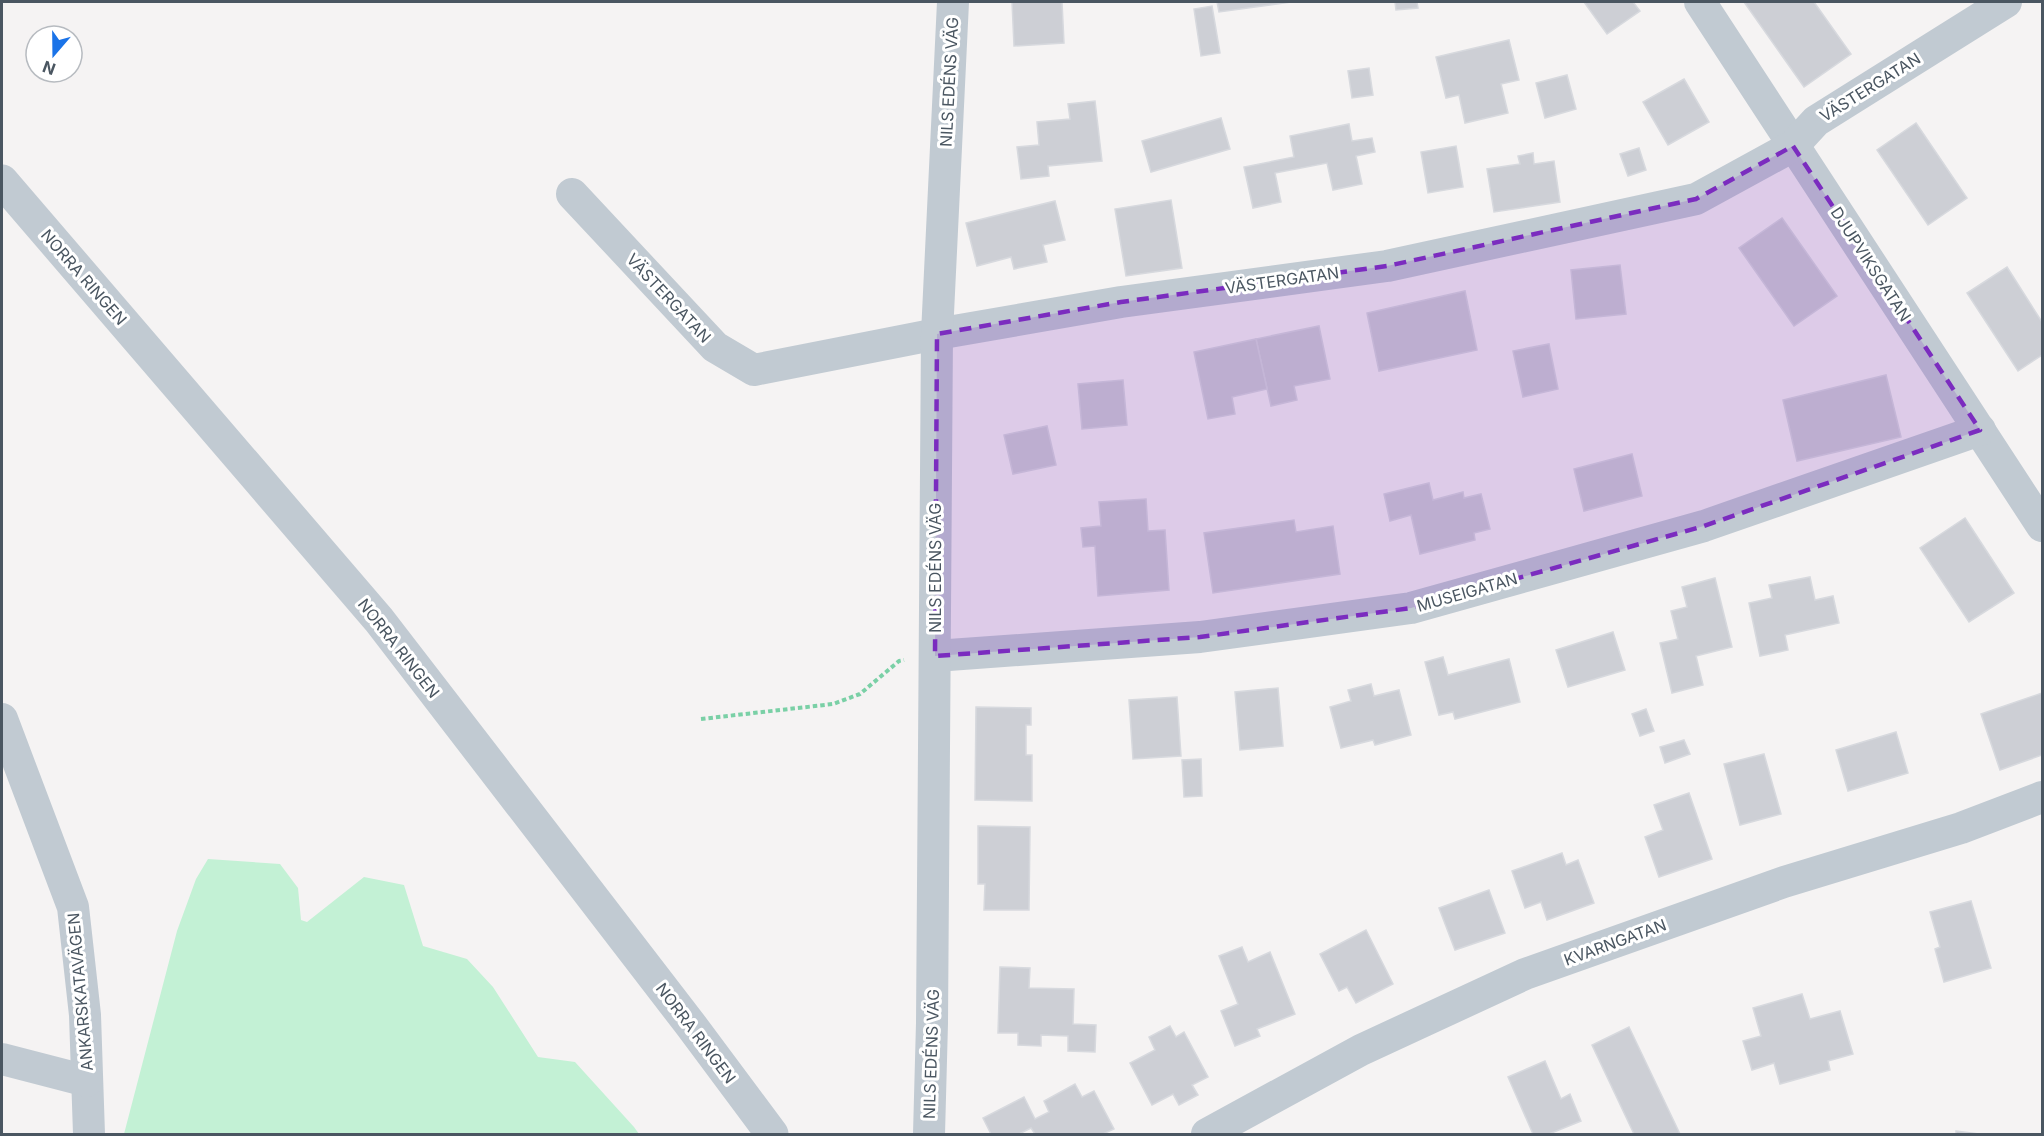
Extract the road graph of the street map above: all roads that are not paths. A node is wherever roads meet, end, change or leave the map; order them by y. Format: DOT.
graph roads {
  1 [pos="953,2"];
  2 [pos="1700,2"];
  3 [pos="2006,2"];
  4 [pos="1793,146"];
  5 [pos="2,181"];
  6 [pos="572,194"];
  7 [pos="937,334"];
  8 [pos="1980,430"];
  9 [pos="2043,526"];
  10 [pos="935,656"];
  11 [pos="2,719"];
  12 [pos="2043,797"];
  13 [pos="2,1059"];
  14 [pos="87,1080"];
  15 [pos="89,1134"];
  16 [pos="772,1134"];
  17 [pos="928,1134"];
  18 [pos="1207,1134"];
  1 -- 7 [label="street, NILS EDÉNS VÄG"];
  2 -- 4 [label="street, DJUPVIKSGATAN"];
  3 -- 4 [label="street, VÄSTERGATAN"];
  4 -- 7 [label="street, VÄSTERGATAN"];
  4 -- 8 [label="street, DJUPVIKSGATAN"];
  5 -- 16 [label="street, NORRA RINGEN"];
  6 -- 7 [label="street, VÄSTERGATAN"];
  7 -- 10 [label="street, NILS EDÉNS VÄG"];
  8 -- 9 [label="street, DJUPVIKSGATAN"];
  8 -- 10 [label="street, MUSEIGATAN"];
  10 -- 17 [label="street, NILS EDÉNS VÄG"];
  11 -- 14 [label="street, ANKARSKATAVÄGEN"];
  12 -- 18 [label="street, KVARNGATAN"];
  13 -- 14 [label="street"];
  14 -- 15 [label="street, ANKARSKATAVÄGEN"];
}
